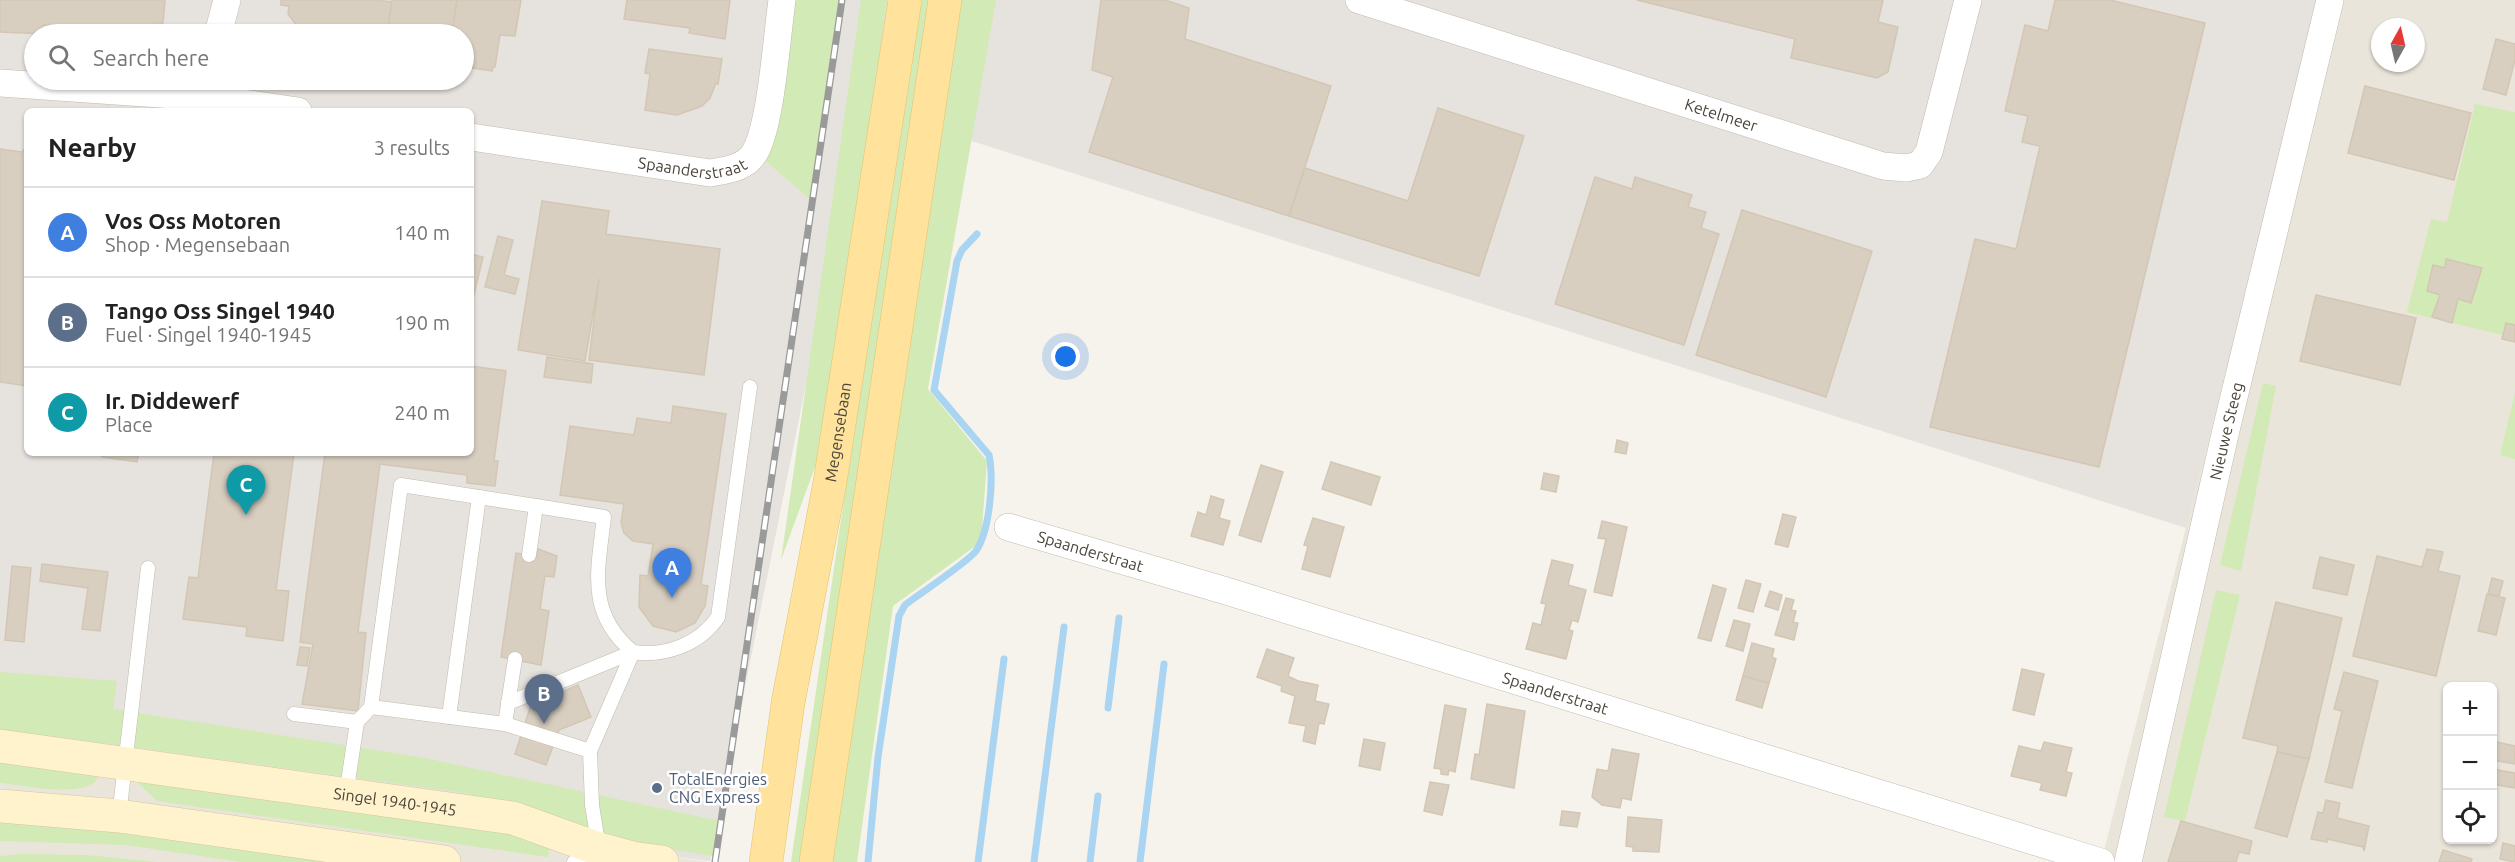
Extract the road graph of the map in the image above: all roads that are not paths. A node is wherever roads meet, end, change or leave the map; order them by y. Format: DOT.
graph roads {
  1 [pos="227,0"];
  2 [pos="782,0"];
  3 [pos="905,0"];
  4 [pos="945,0"];
  5 [pos="1359,0"];
  6 [pos="1968,0"];
  7 [pos="2330,0"];
  8 [pos="221,24"];
  9 [pos="0,83"];
  10 [pos="24,84"];
  11 [pos="212,90"];
  12 [pos="286,108"];
  13 [pos="474,137"];
  14 [pos="750,387"];
  15 [pos="479,497"];
  16 [pos="536,506"];
  17 [pos="1008,526"];
  18 [pos="529,555"];
  19 [pos="148,568"];
  20 [pos="633,652"];
  21 [pos="515,659"];
  22 [pos="508,703"];
  23 [pos="371,708"];
  24 [pos="294,714"];
  25 [pos="449,717"];
  26 [pos="357,722"];
  27 [pos="505,724"];
  28 [pos="0,746"];
  29 [pos="590,751"];
  30 [pos="123,764"];
  31 [pos="346,795"];
  32 [pos="0,806"];
  33 [pos="119,816"];
  34 [pos="587,855"];
  35 [pos="371,857"];
  36 [pos="444,862"];
  37 [pos="662,862"];
  38 [pos="766,862"];
  39 [pos="816,862"];
  40 [pos="2101,862"];
  41 [pos="2128,862"];
  1 -- 8 [label="street"];
  2 -- 13 [label="street, Spaanderstraat"];
  3 -- 38 [label="main road, Megensebaan"];
  4 -- 39 [label="main road"];
  5 -- 6 [label="street, Ketelmeer"];
  7 -- 41 [label="street, Nieuwe Steeg"];
  9 -- 10 [label="street"];
  11 -- 12 [label="street"];
  14 -- 20 [label="lane"];
  15 -- 16 [label="lane"];
  15 -- 23 [label="lane"];
  15 -- 25 [label="lane"];
  16 -- 18 [label="lane"];
  16 -- 20 [label="lane"];
  17 -- 40 [label="street, Spaanderstraat"];
  19 -- 30 [label="lane"];
  20 -- 22 [label="lane"];
  20 -- 29 [label="lane"];
  21 -- 22 [label="lane"];
  22 -- 27 [label="lane"];
  23 -- 25 [label="lane"];
  23 -- 26 [label="lane"];
  24 -- 26 [label="lane"];
  25 -- 27 [label="lane"];
  26 -- 31 [label="lane"];
  27 -- 29 [label="lane"];
  28 -- 30 [label="main road, Singel 1940-1945"];
  29 -- 34 [label="lane"];
  30 -- 31 [label="main road, Singel 1940-1945"];
  30 -- 33 [label="lane"];
  31 -- 34 [label="main road, Singel 1940-1945"];
  32 -- 33 [label="main road"];
  33 -- 35 [label="main road"];
  34 -- 37 [label="main road, Singel 1940-1945"];
  35 -- 36 [label="main road"];
}
